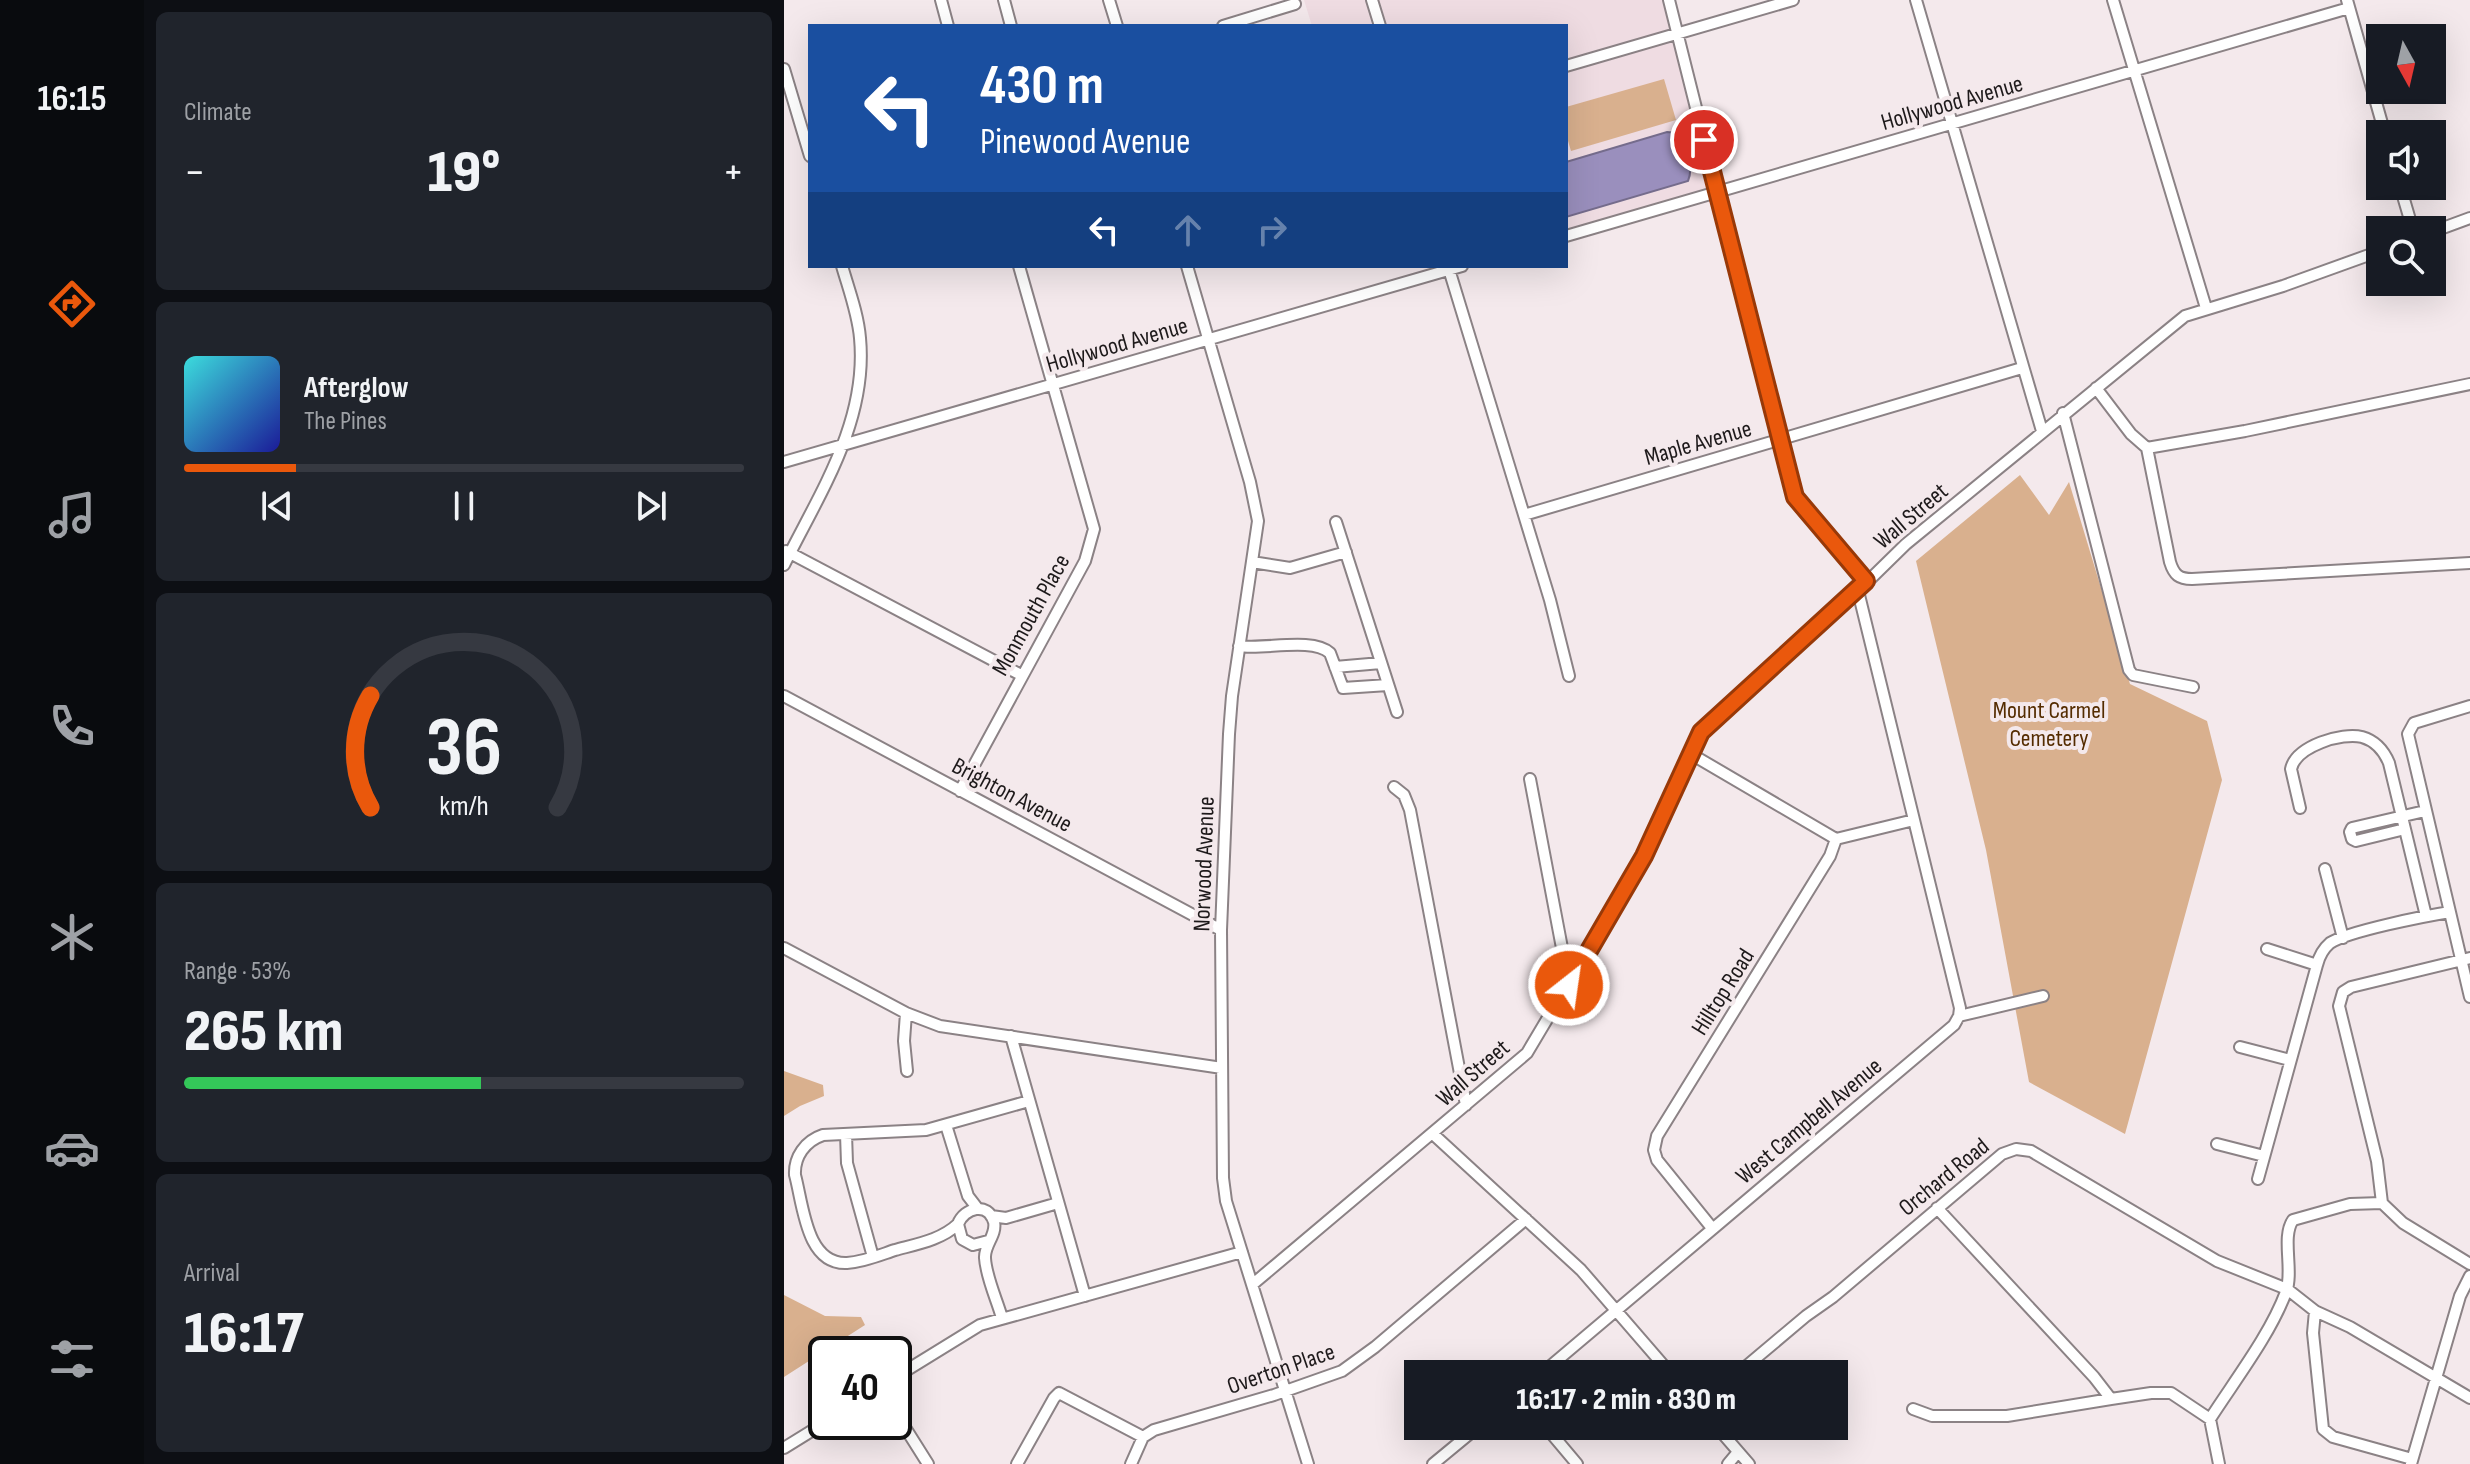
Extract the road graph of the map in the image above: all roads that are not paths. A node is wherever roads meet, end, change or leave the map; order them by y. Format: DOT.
graph roads {
  1 [pos="941,0"];
  2 [pos="1004,0"];
  3 [pos="1109,0"];
  4 [pos="1372,0"];
  5 [pos="1669,0"];
  6 [pos="1793,0"];
  7 [pos="1916,0"];
  8 [pos="2113,0"];
  9 [pos="1295,4"];
  10 [pos="2348,4"];
  11 [pos="947,24"];
  12 [pos="1010,24"];
  13 [pos="1116,24"];
  14 [pos="1230,24"];
  15 [pos="1379,24"];
  16 [pos="1677,34"];
  17 [pos="1568,65"];
  18 [pos="784,69"];
  19 [pos="2134,71"];
  20 [pos="2381,120"];
  21 [pos="1952,124"];
  22 [pos="808,149"];
  23 [pos="1717,192"];
  24 [pos="2470,218"];
  25 [pos="2446,227"];
  26 [pos="1568,235"];
  27 [pos="2366,256"];
  28 [pos="843,268"];
  29 [pos="1020,268"];
  30 [pos="1188,268"];
  31 [pos="1448,268"];
  32 [pos="2206,308"];
  33 [pos="1209,340"];
  34 [pos="2022,368"];
  35 [pos="1053,384"];
  36 [pos="2470,384"];
  37 [pos="2096,388"];
  38 [pos="2063,413"];
  39 [pos="2042,431"];
  40 [pos="1779,439"];
  41 [pos="844,445"];
  42 [pos="2147,448"];
  43 [pos="784,462"];
  44 [pos="1524,515"];
  45 [pos="1336,522"];
  46 [pos="787,552"];
  47 [pos="1346,552"];
  48 [pos="1252,562"];
  49 [pos="2470,563"];
  50 [pos="784,565"];
  51 [pos="1866,581"];
  52 [pos="1858,591"];
  53 [pos="1239,646"];
  54 [pos="1381,663"];
  55 [pos="1335,667"];
  56 [pos="1021,675"];
  57 [pos="1569,676"];
  58 [pos="1388,685"];
  59 [pos="2193,687"];
  60 [pos="784,696"];
  61 [pos="2470,706"];
  62 [pos="1397,712"];
  63 [pos="1691,754"];
  64 [pos="1530,779"];
  65 [pos="1394,787"];
  66 [pos="960,791"];
  67 [pos="2300,808"];
  68 [pos="2425,811"];
  69 [pos="2402,816"];
  70 [pos="1914,820"];
  71 [pos="2405,829"];
  72 [pos="1836,839"];
  73 [pos="2325,869"];
  74 [pos="2450,912"];
  75 [pos="2426,916"];
  76 [pos="1221,930"];
  77 [pos="2343,938"];
  78 [pos="784,948"];
  79 [pos="2267,949"];
  80 [pos="2466,959"];
  81 [pos="2317,965"];
  82 [pos="1569,985"];
  83 [pos="2043,996"];
  84 [pos="2470,997"];
  85 [pos="906,1013"];
  86 [pos="1959,1016"];
  87 [pos="1011,1036"];
  88 [pos="2240,1047"];
  89 [pos="2290,1060"];
  90 [pos="1222,1068"];
  91 [pos="907,1071"];
  92 [pos="1029,1101"];
  93 [pos="1466,1105"];
  94 [pos="946,1125"];
  95 [pos="846,1134"];
  96 [pos="1433,1134"];
  97 [pos="2217,1144"];
  98 [pos="2264,1156"];
  99 [pos="2258,1179"];
  100 [pos="968,1196"];
  101 [pos="1058,1203"];
  102 [pos="2382,1203"];
  103 [pos="1937,1208"];
  104 [pos="978,1209"];
  105 [pos="965,1213"];
  106 [pos="991,1216"];
  107 [pos="1006,1218"];
  108 [pos="1526,1219"];
  109 [pos="958,1224"];
  110 [pos="1712,1228"];
  111 [pos="994,1229"];
  112 [pos="945,1235"];
  113 [pos="962,1239"];
  114 [pos="988,1241"];
  115 [pos="973,1245"];
  116 [pos="1242,1252"];
  117 [pos="873,1257"];
  118 [pos="985,1257"];
  119 [pos="2470,1264"];
  120 [pos="2470,1276"];
  121 [pos="1253,1284"];
  122 [pos="2287,1289"];
  123 [pos="1085,1296"];
  124 [pos="1617,1310"];
  125 [pos="2315,1311"];
  126 [pos="1002,1318"];
  127 [pos="1558,1360"];
  128 [pos="1659,1360"];
  129 [pos="1754,1360"];
  130 [pos="912,1367"];
  131 [pos="2436,1378"];
  132 [pos="1285,1391"];
  133 [pos="2470,1398"];
  134 [pos="2111,1399"];
  135 [pos="1913,1409"];
  136 [pos="2210,1419"];
  137 [pos="808,1433"];
  138 [pos="1143,1437"];
  139 [pos="912,1439"];
  140 [pos="1462,1440"];
  141 [pos="1557,1440"];
  142 [pos="1728,1440"];
  143 [pos="784,1448"];
  144 [pos="1738,1452"];
  145 [pos="2411,1462"];
  146 [pos="928,1464"];
  147 [pos="1017,1464"];
  148 [pos="1131,1464"];
  149 [pos="1308,1464"];
  150 [pos="1433,1464"];
  151 [pos="1577,1464"];
  152 [pos="1728,1464"];
  153 [pos="1749,1464"];
  154 [pos="2219,1464"];
  1 -- 11 [label="street"];
  2 -- 12 [label="street"];
  3 -- 13 [label="street"];
  4 -- 15 [label="street"];
  5 -- 16 [label="street"];
  6 -- 16 [label="street"];
  7 -- 21 [label="street"];
  8 -- 19 [label="street"];
  9 -- 14 [label="street"];
  10 -- 19 [label="street, Hollywood Avenue"];
  10 -- 20 [label="street"];
  16 -- 17 [label="street"];
  16 -- 23 [label="street"];
  18 -- 22 [label="street"];
  19 -- 21 [label="street, Hollywood Avenue"];
  19 -- 32 [label="street"];
  21 -- 23 [label="street, Hollywood Avenue"];
  21 -- 34 [label="street"];
  23 -- 26 [label="street, Hollywood Avenue"];
  23 -- 40 [label="street"];
  24 -- 25 [label="street"];
  27 -- 32 [label="street, Wall Street"];
  28 -- 41 [label="street"];
  29 -- 35 [label="street, Monmouth Place"];
  30 -- 33 [label="street, Norwood Avenue"];
  31 -- 33 [label="street, Hollywood Avenue"];
  31 -- 44 [label="street"];
  32 -- 37 [label="street, Wall Street"];
  33 -- 35 [label="street, Hollywood Avenue"];
  33 -- 48 [label="street, Norwood Avenue"];
  34 -- 39 [label="street"];
  34 -- 40 [label="street, Maple Avenue"];
  35 -- 41 [label="street, Hollywood Avenue"];
  35 -- 56 [label="street, Monmouth Place"];
  36 -- 42 [label="street"];
  37 -- 38 [label="street, Wall Street"];
  37 -- 42 [label="street"];
  38 -- 39 [label="street, Wall Street"];
  38 -- 59 [label="street"];
  39 -- 51 [label="street, Wall Street"];
  40 -- 44 [label="street, Maple Avenue"];
  40 -- 51 [label="street"];
  41 -- 43 [label="street, Hollywood Avenue"];
  41 -- 46 [label="street"];
  42 -- 49 [label="street"];
  44 -- 57 [label="street"];
  45 -- 47 [label="street"];
  46 -- 50 [label="street"];
  46 -- 56 [label="street"];
  47 -- 48 [label="street"];
  47 -- 54 [label="street"];
  48 -- 53 [label="street, Norwood Avenue"];
  51 -- 52 [label="street, Wall Street"];
  52 -- 63 [label="street, Wall Street"];
  52 -- 70 [label="street"];
  53 -- 55 [label="street"];
  53 -- 76 [label="street, Norwood Avenue"];
  54 -- 55 [label="street"];
  54 -- 58 [label="street"];
  55 -- 58 [label="street"];
  56 -- 66 [label="street, Monmouth Place"];
  58 -- 62 [label="street"];
  60 -- 66 [label="street, Brighton Avenue"];
  61 -- 68 [label="street"];
  63 -- 72 [label="street"];
  63 -- 82 [label="street, Wall Street"];
  64 -- 82 [label="street"];
  65 -- 93 [label="street"];
  66 -- 76 [label="street, Brighton Avenue"];
  67 -- 69 [label="street"];
  68 -- 69 [label="street"];
  68 -- 74 [label="street"];
  69 -- 71 [label="street"];
  69 -- 71 [label="street"];
  70 -- 72 [label="street"];
  70 -- 86 [label="street"];
  71 -- 75 [label="street"];
  72 -- 110 [label="street, Hilltop Road"];
  73 -- 77 [label="street"];
  74 -- 75 [label="street"];
  74 -- 80 [label="street"];
  75 -- 77 [label="street"];
  76 -- 90 [label="street, Norwood Avenue"];
  77 -- 81 [label="street"];
  78 -- 85 [label="street"];
  79 -- 81 [label="street"];
  80 -- 84 [label="street"];
  80 -- 102 [label="street"];
  81 -- 89 [label="street"];
  82 -- 93 [label="street, Wall Street"];
  83 -- 86 [label="street"];
  85 -- 87 [label="street"];
  85 -- 91 [label="street"];
  86 -- 110 [label="street, West Campbell Avenue"];
  87 -- 90 [label="street"];
  87 -- 92 [label="street"];
  88 -- 89 [label="street"];
  89 -- 98 [label="street"];
  90 -- 116 [label="street, Norwood Avenue"];
  92 -- 94 [label="street"];
  92 -- 101 [label="street"];
  93 -- 96 [label="street, Wall Street"];
  94 -- 95 [label="street"];
  94 -- 100 [label="street"];
  95 -- 117 [label="street"];
  95 -- 117 [label="street"];
  96 -- 108 [label="street"];
  96 -- 121 [label="street, Wall Street"];
  97 -- 98 [label="street"];
  98 -- 99 [label="street"];
  100 -- 104 [label="street"];
  100 -- 105 [label="street"];
  101 -- 107 [label="street"];
  101 -- 123 [label="street"];
  102 -- 119 [label="street"];
  102 -- 122 [label="street"];
  103 -- 122 [label="street, Orchard Road"];
  103 -- 129 [label="street, Orchard Road"];
  103 -- 134 [label="street"];
  104 -- 105 [label="street"];
  104 -- 106 [label="street"];
  105 -- 109 [label="street"];
  106 -- 107 [label="street"];
  106 -- 111 [label="street"];
  107 -- 111 [label="street"];
  108 -- 124 [label="street"];
  108 -- 132 [label="street, Overton Place"];
  109 -- 112 [label="street"];
  109 -- 113 [label="street"];
  110 -- 124 [label="street, West Campbell Avenue"];
  111 -- 114 [label="street"];
  112 -- 113 [label="street"];
  112 -- 117 [label="street"];
  113 -- 115 [label="street"];
  114 -- 115 [label="street"];
  114 -- 118 [label="street"];
  115 -- 118 [label="street"];
  116 -- 121 [label="street, Norwood Avenue"];
  116 -- 123 [label="street"];
  118 -- 126 [label="street"];
  120 -- 131 [label="street"];
  121 -- 132 [label="street, Norwood Avenue"];
  122 -- 125 [label="street, Orchard Road"];
  122 -- 136 [label="street"];
  123 -- 126 [label="street"];
  124 -- 127 [label="street, West Campbell Avenue"];
  124 -- 128 [label="street"];
  125 -- 131 [label="street, Orchard Road"];
  125 -- 145 [label="street"];
  126 -- 130 [label="street"];
  131 -- 133 [label="street, Orchard Road"];
  131 -- 145 [label="street"];
  132 -- 138 [label="street, Overton Place"];
  132 -- 149 [label="street, Norwood Avenue"];
  134 -- 135 [label="street"];
  134 -- 136 [label="street"];
  136 -- 154 [label="street"];
  137 -- 143 [label="street"];
  138 -- 147 [label="street"];
  138 -- 148 [label="street"];
  139 -- 146 [label="street"];
  140 -- 150 [label="street"];
  141 -- 151 [label="street"];
  142 -- 144 [label="street"];
  144 -- 152 [label="street"];
  144 -- 153 [label="street"];
}
